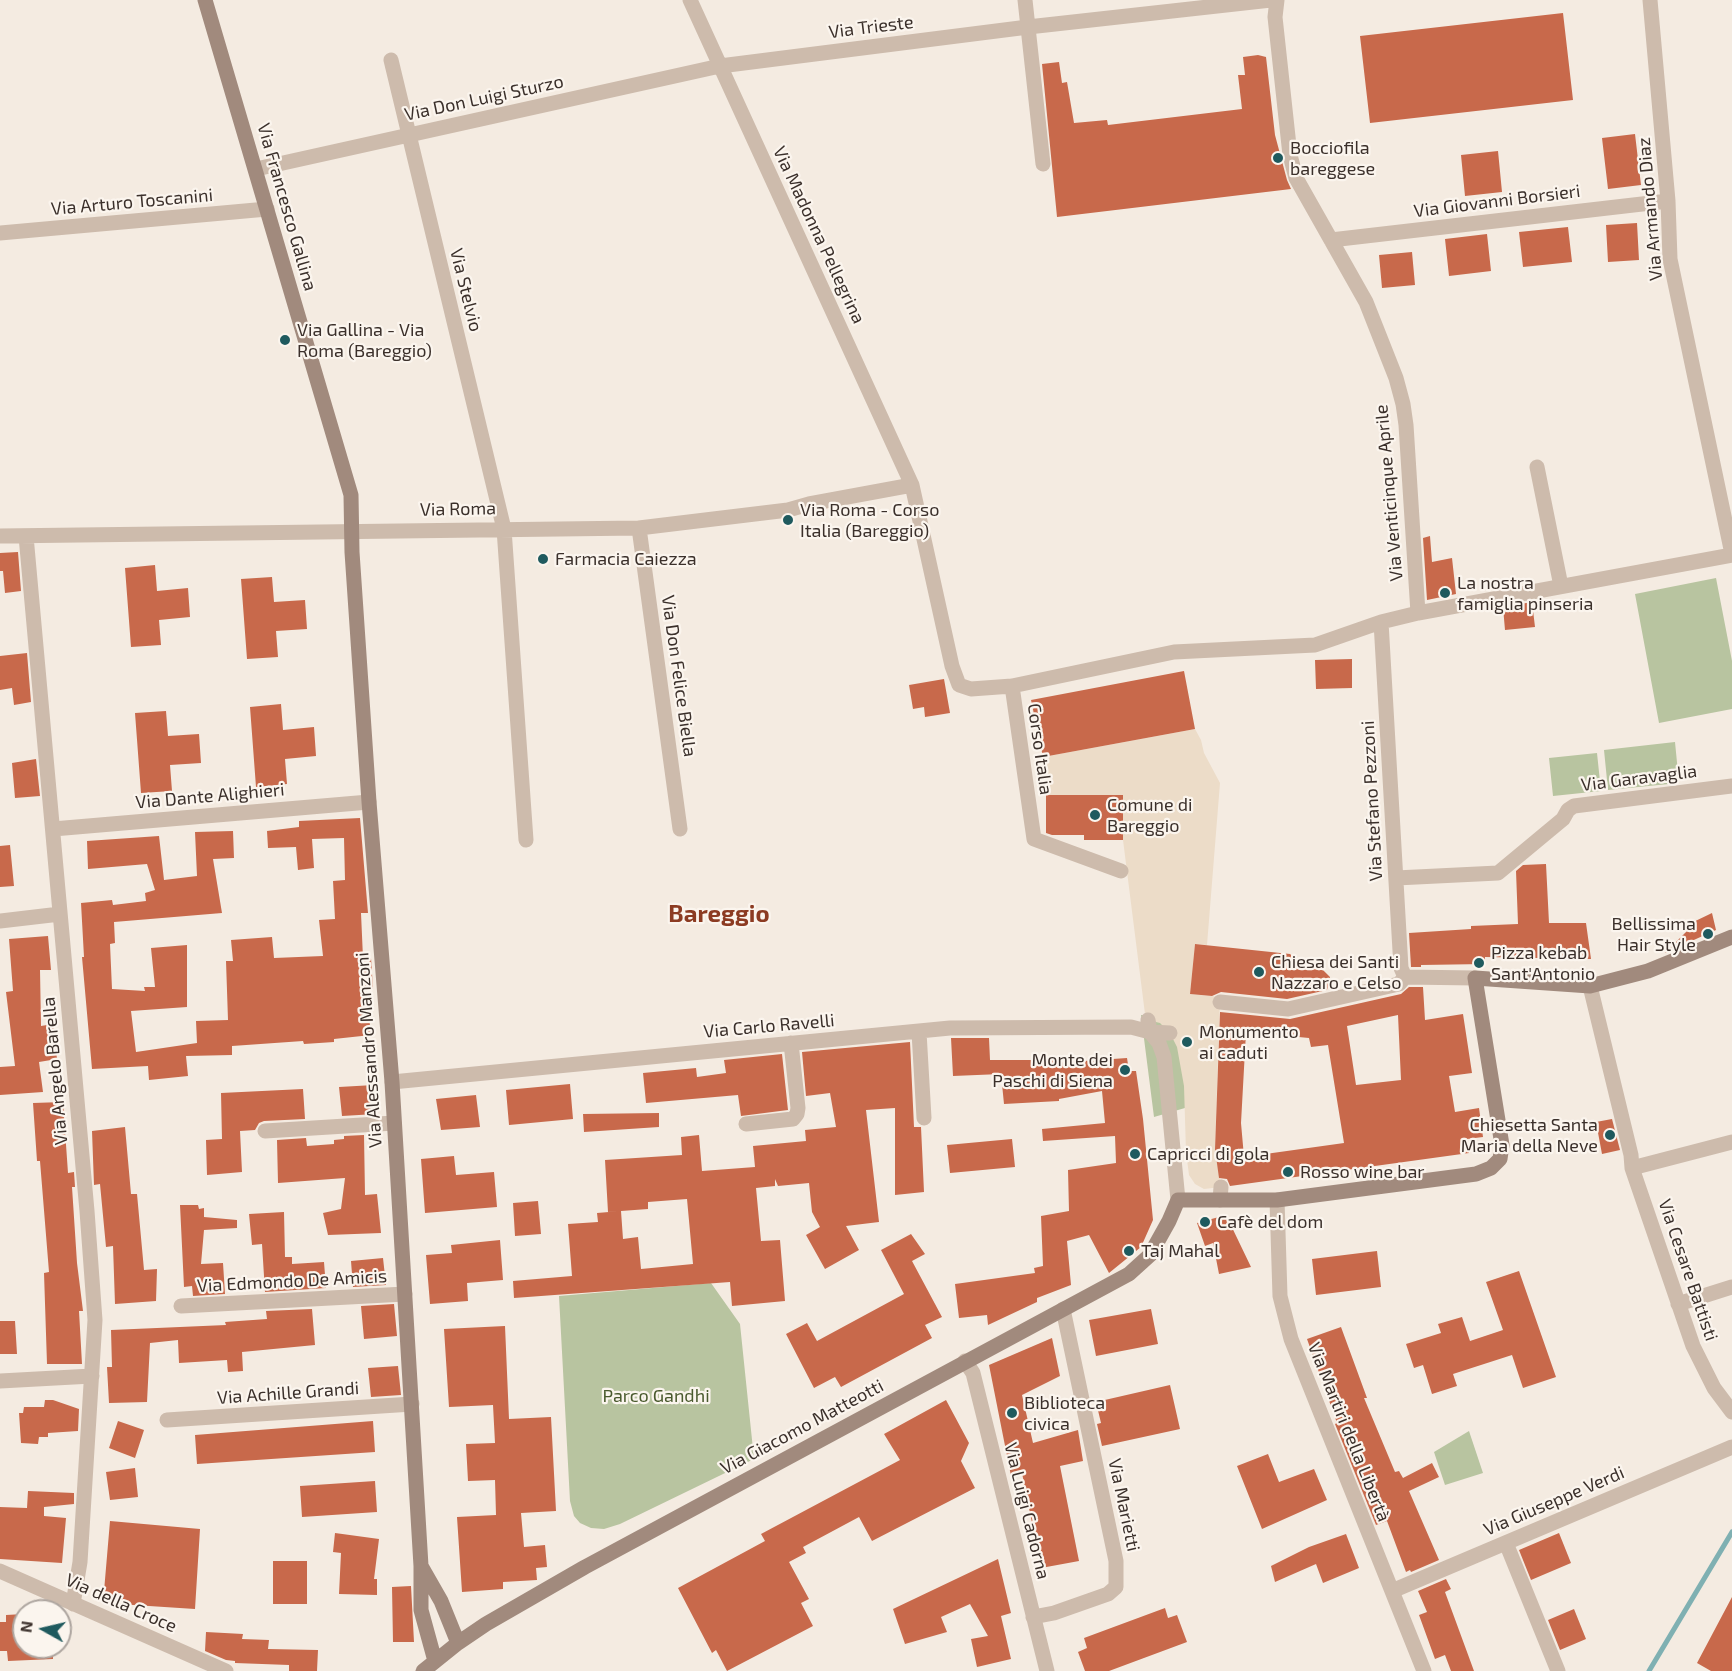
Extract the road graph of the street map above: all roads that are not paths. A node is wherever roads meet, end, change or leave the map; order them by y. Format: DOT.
graph roads {
  1 [pos="205,0"];
  2 [pos="690,0"];
  3 [pos="1025,0"];
  4 [pos="1271,0"];
  5 [pos="1277,0"];
  6 [pos="1650,0"];
  7 [pos="1028,27"];
  8 [pos="391,60"];
  9 [pos="720,66"];
  10 [pos="408,134"];
  11 [pos="1043,165"];
  12 [pos="256,169"];
  13 [pos="1668,201"];
  14 [pos="267,209"];
  15 [pos="0,233"];
  16 [pos="1330,240"];
  17 [pos="1537,467"];
  18 [pos="912,485"];
  19 [pos="504,528"];
  20 [pos="639,528"];
  21 [pos="352,530"];
  22 [pos="0,536"];
  23 [pos="26,536"];
  24 [pos="1732,554"];
  25 [pos="1561,586"];
  26 [pos="1418,612"];
  27 [pos="1381,622"];
  28 [pos="1012,686"];
  29 [pos="1732,786"];
  30 [pos="369,802"];
  31 [pos="53,829"];
  32 [pos="680,829"];
  33 [pos="526,840"];
  34 [pos="1121,871"];
  35 [pos="1396,878"];
  36 [pos="60,914"];
  37 [pos="0,921"];
  38 [pos="1732,937"];
  39 [pos="1405,977"];
  40 [pos="1475,978"];
  41 [pos="1590,986"];
  42 [pos="1220,1002"];
  43 [pos="1149,1026"];
  44 [pos="919,1032"];
  45 [pos="1170,1033"];
  46 [pos="790,1043"];
  47 [pos="392,1082"];
  48 [pos="924,1118"];
  49 [pos="394,1123"];
  50 [pos="746,1124"];
  51 [pos="265,1131"];
  52 [pos="1732,1142"];
  53 [pos="1632,1168"];
  54 [pos="1178,1200"];
  55 [pos="1276,1200"];
  56 [pos="1732,1287"];
  57 [pos="405,1294"];
  58 [pos="1678,1304"];
  59 [pos="181,1306"];
  60 [pos="1063,1309"];
  61 [pos="965,1361"];
  62 [pos="92,1376"];
  63 [pos="0,1381"];
  64 [pos="411,1404"];
  65 [pos="1732,1412"];
  66 [pos="167,1420"];
  67 [pos="1732,1447"];
  68 [pos="1506,1543"];
  69 [pos="421,1566"];
  70 [pos="0,1571"];
  71 [pos="1392,1591"];
  72 [pos="73,1604"];
  73 [pos="1033,1617"];
  74 [pos="458,1643"];
  75 [pos="435,1660"];
  76 [pos="226,1671"];
  77 [pos="423,1671"];
  78 [pos="1047,1671"];
  79 [pos="1424,1671"];
  80 [pos="1558,1671"];
  1 -- 12 [label="street, Via Francesco Gallina"];
  2 -- 9 [label="street, Via Madonna Pellegrina"];
  3 -- 7 [label="street"];
  4 -- 7 [label="street, Via Trieste"];
  5 -- 16 [label="street, Via Venticinque Aprile"];
  6 -- 13 [label="street, Via Armando Diaz"];
  7 -- 9 [label="street, Via Trieste"];
  7 -- 11 [label="street"];
  8 -- 10 [label="street, Via Stelvio"];
  9 -- 10 [label="street, Via Don Luigi Sturzo"];
  9 -- 18 [label="street, Via Madonna Pellegrina"];
  10 -- 12 [label="street, Via Don Luigi Sturzo"];
  10 -- 19 [label="street, Via Stelvio"];
  12 -- 14 [label="street, Via Francesco Gallina"];
  13 -- 16 [label="street, Via Giovanni Borsieri"];
  13 -- 24 [label="street, Via Armando Diaz"];
  14 -- 15 [label="street, Via Arturo Toscanini"];
  14 -- 21 [label="street, Via Francesco Gallina"];
  16 -- 26 [label="street, Via Venticinque Aprile"];
  17 -- 25 [label="street"];
  18 -- 20 [label="street, Via Roma"];
  18 -- 28 [label="street, Corso Italia"];
  19 -- 20 [label="street, Via Roma"];
  19 -- 21 [label="street, Via Roma"];
  19 -- 33 [label="street, Via Stelvio"];
  20 -- 32 [label="street, Via Don Felice Biella"];
  21 -- 23 [label="street, Via Roma"];
  21 -- 30 [label="street, Via Alessandro Manzoni"];
  22 -- 23 [label="street, Via Roma"];
  23 -- 31 [label="street, Via Angelo Barella"];
  24 -- 25 [label="street"];
  25 -- 26 [label="street"];
  26 -- 27 [label="street"];
  27 -- 28 [label="street"];
  27 -- 35 [label="street, Via Stefano Pezzoni"];
  28 -- 34 [label="street, Corso Italia"];
  29 -- 35 [label="street, Via Garavaglia"];
  30 -- 31 [label="street, Via Dante Alighieri"];
  30 -- 47 [label="street, Via Alessandro Manzoni"];
  31 -- 36 [label="street, Via Angelo Barella"];
  35 -- 39 [label="street, Via Stefano Pezzoni"];
  36 -- 37 [label="street"];
  36 -- 62 [label="street, Via Angelo Barella"];
  38 -- 41 [label="street"];
  39 -- 40 [label="street"];
  39 -- 42 [label="street"];
  40 -- 41 [label="street"];
  40 -- 55 [label="street"];
  41 -- 53 [label="street, Via Cesare Battisti"];
  43 -- 44 [label="street, Via Carlo Ravelli"];
  43 -- 45 [label="street, Via Carlo Ravelli"];
  43 -- 54 [label="street"];
  44 -- 46 [label="street, Via Carlo Ravelli"];
  44 -- 48 [label="street"];
  46 -- 47 [label="street, Via Carlo Ravelli"];
  46 -- 50 [label="street"];
  47 -- 49 [label="street, Via Alessandro Manzoni"];
  49 -- 51 [label="street"];
  49 -- 57 [label="street, Via Alessandro Manzoni"];
  52 -- 53 [label="street"];
  53 -- 58 [label="street, Via Cesare Battisti"];
  54 -- 55 [label="street"];
  54 -- 60 [label="street, Via Giacomo Matteotti"];
  55 -- 71 [label="street, Via Martiri della Libertà"];
  56 -- 58 [label="street"];
  57 -- 59 [label="street, Via Edmondo De Amicis"];
  57 -- 64 [label="street, Via Alessandro Manzoni"];
  58 -- 65 [label="street, Via Cesare Battisti"];
  60 -- 61 [label="street, Via Giacomo Matteotti"];
  60 -- 73 [label="street, Via Marietti"];
  61 -- 73 [label="street, Via Luigi Cadorna"];
  61 -- 74 [label="street, Via Giacomo Matteotti"];
  62 -- 63 [label="street"];
  62 -- 72 [label="street, Via Angelo Barella"];
  64 -- 66 [label="street, Via Achille Grandi"];
  64 -- 69 [label="street, Via Alessandro Manzoni"];
  67 -- 68 [label="street, Via Giuseppe Verdi"];
  68 -- 71 [label="street, Via Giuseppe Verdi"];
  68 -- 80 [label="street"];
  69 -- 74 [label="street, Via Alessandro Manzoni"];
  69 -- 75 [label="street, Via Alessandro Manzoni"];
  70 -- 72 [label="street, Via della Croce"];
  71 -- 79 [label="street, Via Martiri della Libertà"];
  72 -- 76 [label="street, Via della Croce"];
  73 -- 78 [label="street, Via Luigi Cadorna"];
  74 -- 75 [label="street, Via Giacomo Matteotti"];
  75 -- 77 [label="street, Via Giacomo Matteotti"];
}
